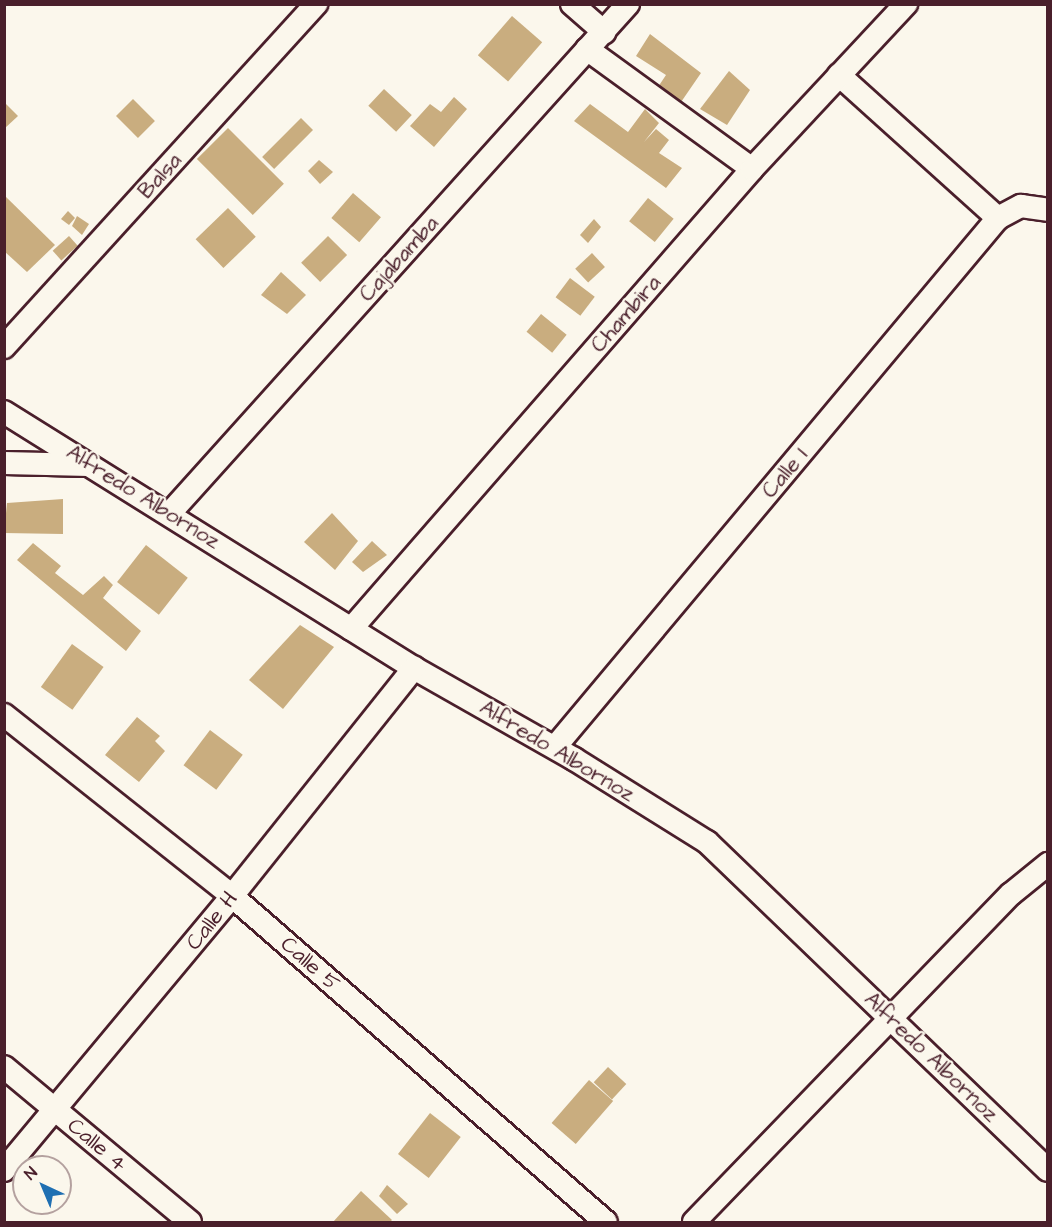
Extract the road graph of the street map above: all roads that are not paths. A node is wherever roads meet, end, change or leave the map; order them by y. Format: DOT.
graph roads {
  1 [pos="316,4"];
  2 [pos="572,4"];
  3 [pos="628,4"];
  4 [pos="906,4"];
  5 [pos="604,32"];
  6 [pos="588,50"];
  7 [pos="839,75"];
  8 [pos="752,169"];
  9 [pos="1047,210"];
  10 [pos="998,218"];
  11 [pos="4,347"];
  12 [pos="4,412"];
  13 [pos="4,463"];
  14 [pos="89,465"];
  15 [pos="170,513"];
  16 [pos="351,629"];
  17 [pos="414,668"];
  18 [pos="4,715"];
  19 [pos="555,747"];
  20 [pos="1047,864"];
  21 [pos="232,896"];
  22 [pos="893,1020"];
  23 [pos="4,1067"];
  24 [pos="55,1110"];
  25 [pos="4,1170"];
  26 [pos="1047,1170"];
  27 [pos="190,1222"];
  28 [pos="606,1222"];
  29 [pos="694,1222"];
  1 -- 11 [label="street, Balsa"];
  2 -- 5 [label="street"];
  3 -- 5 [label="street, Cajabamba"];
  4 -- 7 [label="street, Chambira"];
  5 -- 6 [label="street, Cajabamba"];
  6 -- 8 [label="street"];
  6 -- 15 [label="street, Cajabamba"];
  7 -- 8 [label="street, Chambira"];
  7 -- 10 [label="street"];
  8 -- 16 [label="street, Chambira"];
  9 -- 10 [label="street, Calle I"];
  10 -- 19 [label="street, Calle I"];
  12 -- 14 [label="street, Alfredo Albornoz"];
  13 -- 14 [label="street"];
  14 -- 15 [label="street, Alfredo Albornoz"];
  15 -- 16 [label="street, Alfredo Albornoz"];
  16 -- 17 [label="street, Alfredo Albornoz"];
  17 -- 19 [label="street, Alfredo Albornoz"];
  17 -- 21 [label="street, Calle H"];
  18 -- 21 [label="street, Calle 5"];
  19 -- 22 [label="street, Alfredo Albornoz"];
  20 -- 22 [label="street"];
  21 -- 24 [label="street, Calle H"];
  21 -- 28 [label="street, Calle 5"];
  22 -- 26 [label="street, Alfredo Albornoz"];
  22 -- 29 [label="street"];
  23 -- 24 [label="street, Calle 4"];
  24 -- 25 [label="street, Calle H"];
  24 -- 27 [label="street, Calle 4"];
}
